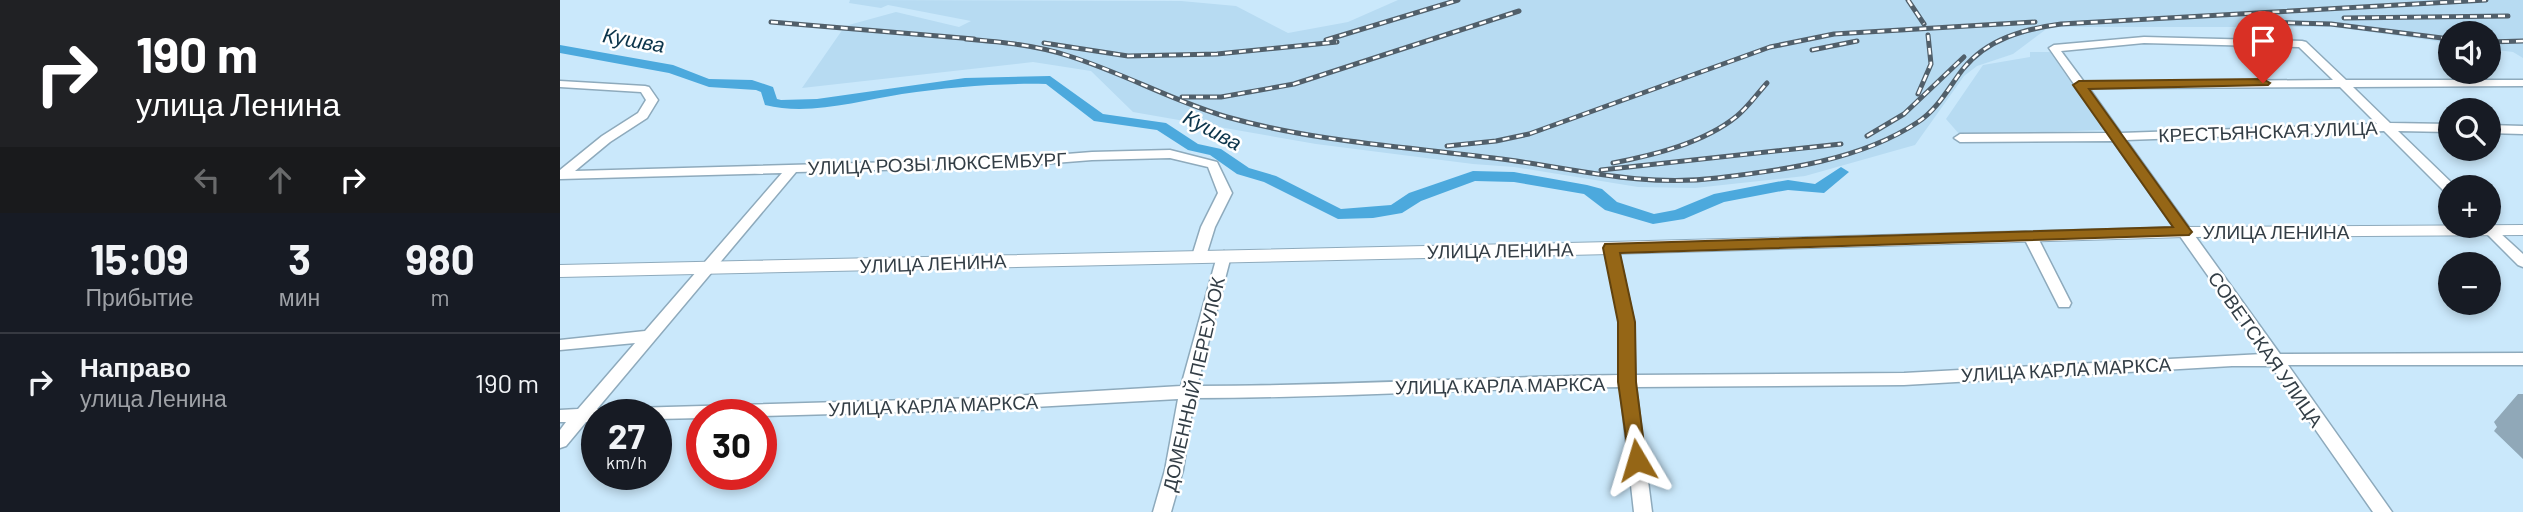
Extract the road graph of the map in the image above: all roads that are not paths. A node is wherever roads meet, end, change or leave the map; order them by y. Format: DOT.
graph roads {
  1 [pos="2342,82"];
  2 [pos="2523,83"];
  3 [pos="560,84"];
  4 [pos="2079,85"];
  5 [pos="2388,127"];
  6 [pos="2438,128"];
  7 [pos="2501,129"];
  8 [pos="2523,130"];
  9 [pos="2115,137"];
  10 [pos="1959,138"];
  11 [pos="793,168"];
  12 [pos="561,175"];
  13 [pos="2438,177"];
  14 [pos="2438,229"];
  15 [pos="2501,229"];
  16 [pos="2523,230"];
  17 [pos="2184,232"];
  18 [pos="2030,236"];
  19 [pos="2499,238"];
  20 [pos="1611,248"];
  21 [pos="1199,256"];
  22 [pos="1224,256"];
  23 [pos="2523,262"];
  24 [pos="705,268"];
  25 [pos="560,271"];
  26 [pos="2064,303"];
  27 [pos="649,336"];
  28 [pos="560,345"];
  29 [pos="2523,359"];
  30 [pos="2274,360"];
  31 [pos="1627,382"];
  32 [pos="1187,393"];
  33 [pos="597,399"];
  34 [pos="672,413"];
  35 [pos="560,415"];
  36 [pos="581,415"];
  37 [pos="581,418"];
  38 [pos="560,441"];
  39 [pos="1162,512"];
  40 [pos="1643,512"];
  41 [pos="2383,512"];
  1 -- 2 [label="street"];
  1 -- 4 [label="street"];
  1 -- 4 [label="street, СОВЕТСКАЯ УЛИЦА"];
  1 -- 5 [label="street"];
  3 -- 12 [label="street"];
  4 -- 9 [label="street, СОВЕТСКАЯ УЛИЦА"];
  5 -- 6 [label="street, КРЕСТЬЯНСКАЯ УЛИЦА"];
  5 -- 9 [label="street, КРЕСТЬЯНСКАЯ УЛИЦА"];
  5 -- 13 [label="street"];
  7 -- 8 [label="street"];
  9 -- 10 [label="street, КРЕСТЬЯНСКАЯ УЛИЦА"];
  9 -- 17 [label="street, СОВЕТСКАЯ УЛИЦА"];
  11 -- 12 [label="street, УЛИЦА РОЗЫ ЛЮКСЕМБУРГ"];
  11 -- 21 [label="street, УЛИЦА РОЗЫ ЛЮКСЕМБУРГ"];
  11 -- 24 [label="street"];
  14 -- 17 [label="main road, УЛИЦА ЛЕНИНА"];
  15 -- 16 [label="main road, УЛИЦА ЛЕНИНА"];
  17 -- 18 [label="main road, УЛИЦА ЛЕНИНА"];
  17 -- 30 [label="street, СОВЕТСКАЯ УЛИЦА"];
  18 -- 20 [label="main road, УЛИЦА ЛЕНИНА"];
  18 -- 26 [label="street"];
  19 -- 23 [label="street"];
  20 -- 22 [label="main road, УЛИЦА ЛЕНИНА"];
  20 -- 31 [label="street"];
  21 -- 22 [label="main road, УЛИЦА ЛЕНИНА"];
  21 -- 24 [label="main road, УЛИЦА ЛЕНИНА"];
  22 -- 32 [label="street, ДОМЕННЫЙ ПЕРЕУЛОК"];
  24 -- 25 [label="main road, УЛИЦА ЛЕНИНА"];
  24 -- 27 [label="street"];
  27 -- 28 [label="street"];
  27 -- 33 [label="street"];
  29 -- 30 [label="street, УЛИЦА КАРЛА МАРКСА"];
  30 -- 31 [label="street, УЛИЦА КАРЛА МАРКСА"];
  30 -- 41 [label="street, СОВЕТСКАЯ УЛИЦА"];
  31 -- 32 [label="street, УЛИЦА КАРЛА МАРКСА"];
  31 -- 40 [label="street"];
  32 -- 34 [label="street, УЛИЦА КАРЛА МАРКСА"];
  32 -- 39 [label="street, ДОМЕННЫЙ ПЕРЕУЛОК"];
  35 -- 36 [label="street, УЛИЦА КАРЛА МАРКСА"];
  37 -- 38 [label="street"];
}
